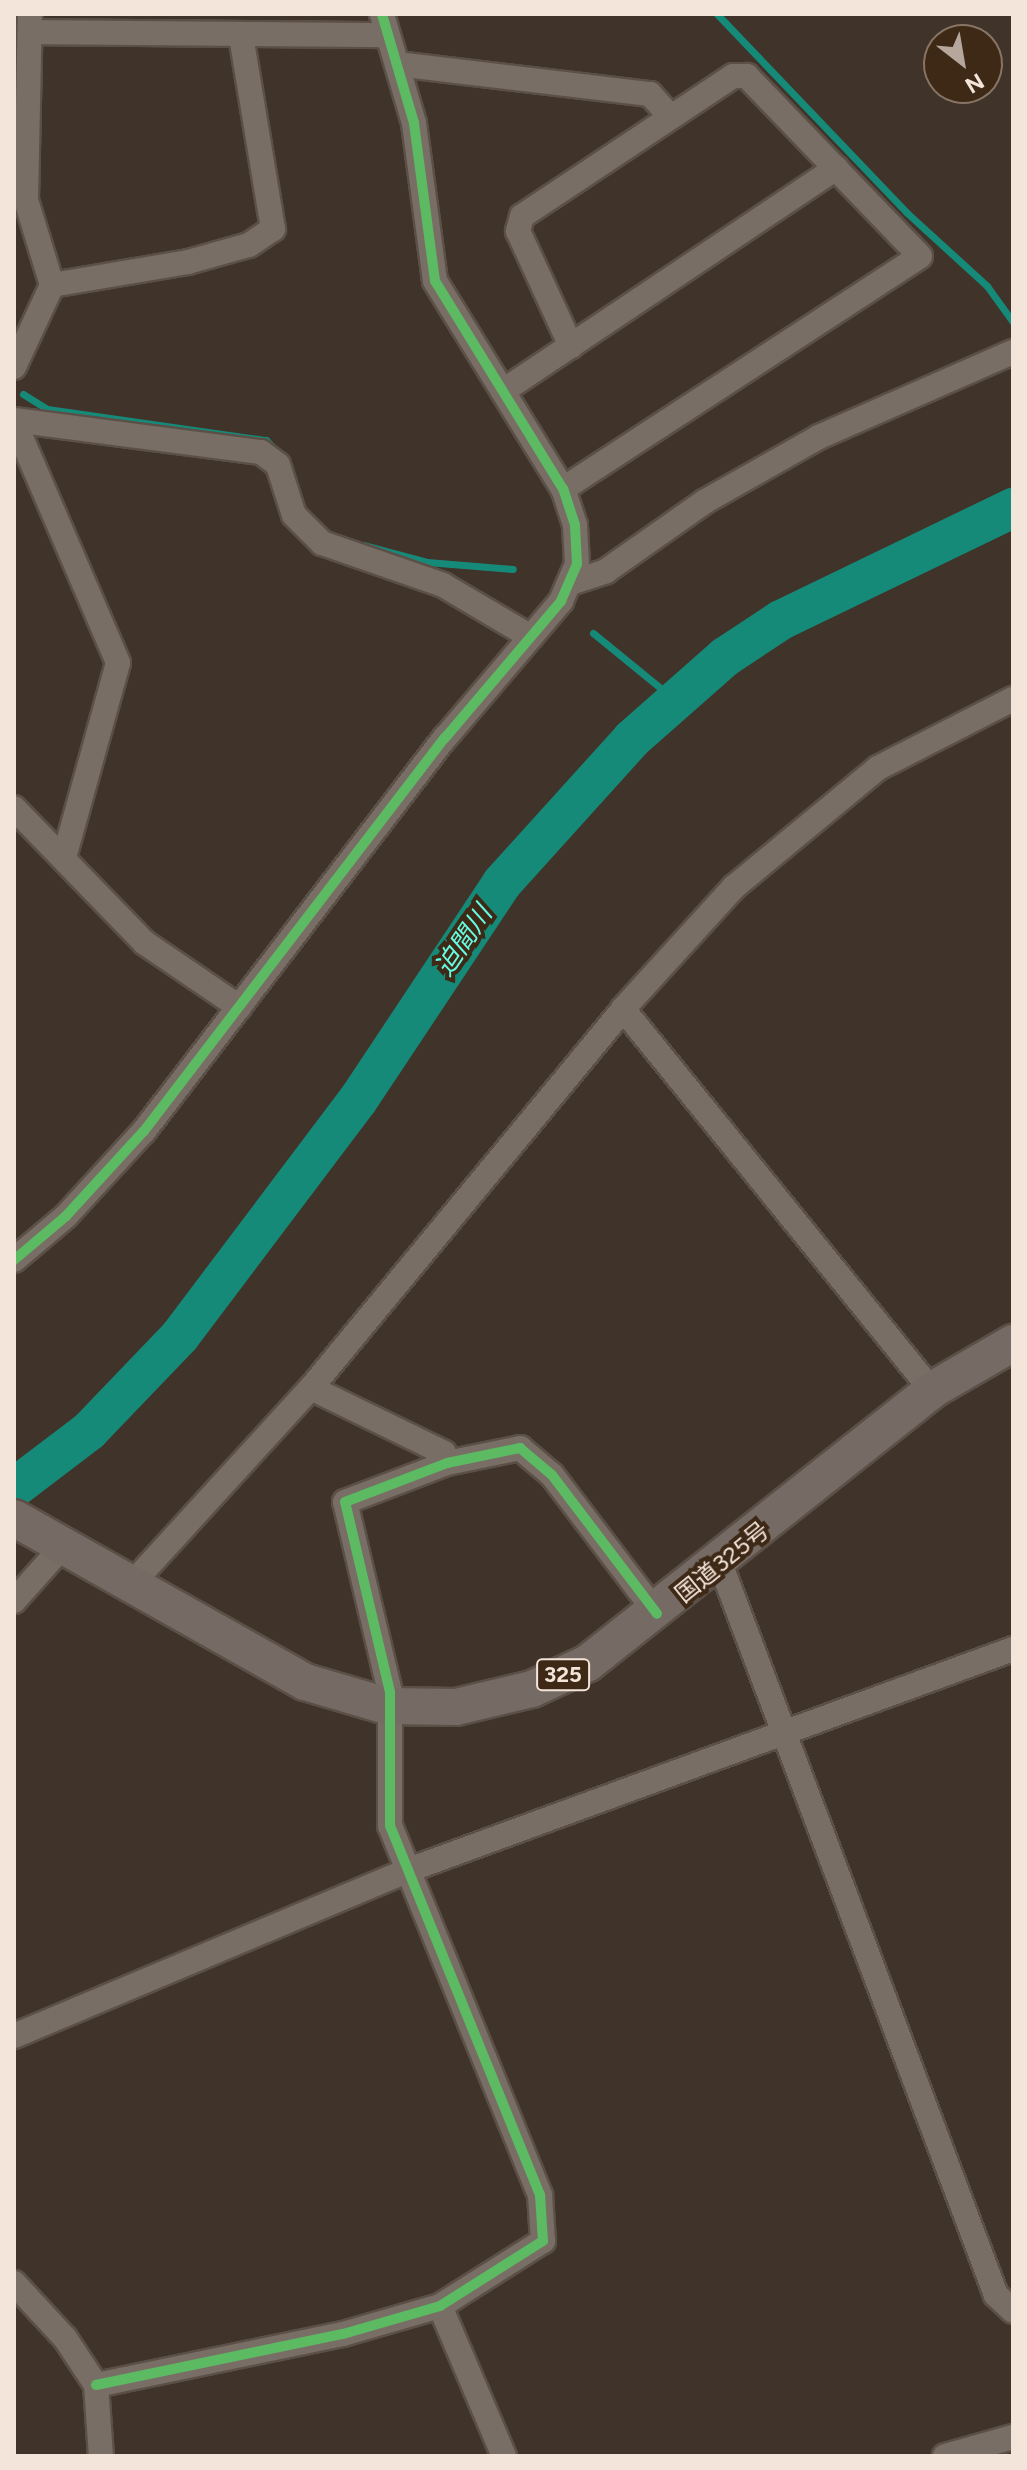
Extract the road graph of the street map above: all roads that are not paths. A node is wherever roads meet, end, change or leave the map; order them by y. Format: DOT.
graph roads {
  1 [pos="31,23"];
  2 [pos="383,24"];
  3 [pos="241,36"];
  4 [pos="397,64"];
  5 [pos="671,117"];
  6 [pos="836,168"];
  7 [pos="52,285"];
  8 [pos="571,346"];
  9 [pos="1013,352"];
  10 [pos="14,367"];
  11 [pos="503,391"];
  12 [pos="14,421"];
  13 [pos="563,489"];
  14 [pos="570,583"];
  15 [pos="531,637"];
  16 [pos="1013,699"];
  17 [pos="14,808"];
  18 [pos="64,858"];
  19 [pos="239,1007"];
  20 [pos="623,1009"];
  21 [pos="14,1260"];
  22 [pos="1013,1343"];
  23 [pos="311,1388"];
  24 [pos="932,1390"];
  25 [pos="447,1463"];
  26 [pos="14,1518"];
  27 [pos="55,1542"];
  28 [pos="720,1563"];
  29 [pos="129,1587"];
  30 [pos="14,1601"];
  31 [pos="657,1614"];
  32 [pos="1013,1649"];
  33 [pos="387,1706"];
  34 [pos="782,1729"];
  35 [pos="406,1871"];
  36 [pos="14,2036"];
  37 [pos="14,2283"];
  38 [pos="440,2306"];
  39 [pos="1013,2311"];
  40 [pos="96,2385"];
  41 [pos="1013,2437"];
  42 [pos="101,2456"];
  43 [pos="504,2456"];
  44 [pos="945,2456"];
  1 -- 3 [label="street"];
  1 -- 7 [label="street"];
  2 -- 3 [label="street"];
  2 -- 4 [label="street"];
  3 -- 7 [label="street"];
  4 -- 5 [label="street"];
  4 -- 11 [label="street"];
  5 -- 6 [label="street"];
  5 -- 8 [label="street"];
  6 -- 8 [label="street"];
  6 -- 13 [label="street"];
  7 -- 10 [label="street"];
  8 -- 11 [label="street"];
  9 -- 14 [label="street"];
  11 -- 13 [label="street"];
  12 -- 15 [label="street"];
  12 -- 18 [label="street"];
  13 -- 14 [label="street"];
  14 -- 15 [label="street"];
  15 -- 19 [label="street"];
  16 -- 20 [label="street"];
  17 -- 18 [label="street"];
  18 -- 19 [label="street"];
  19 -- 21 [label="street"];
  20 -- 23 [label="street"];
  20 -- 24 [label="street"];
  22 -- 24 [label="highway, 国道325号 / 325"];
  23 -- 25 [label="street"];
  23 -- 29 [label="street"];
  24 -- 28 [label="highway, 国道325号 / 325"];
  25 -- 31 [label="street"];
  25 -- 33 [label="street"];
  26 -- 27 [label="highway, 国道325号 / 325"];
  27 -- 29 [label="highway, 国道325号 / 325"];
  27 -- 30 [label="street"];
  28 -- 31 [label="highway, 国道325号 / 325"];
  28 -- 34 [label="street"];
  29 -- 33 [label="highway, 国道325号 / 325"];
  31 -- 33 [label="highway, 国道325号 / 325"];
  32 -- 34 [label="street"];
  33 -- 35 [label="street"];
  34 -- 35 [label="street"];
  34 -- 39 [label="street"];
  35 -- 36 [label="street"];
  35 -- 38 [label="street"];
  37 -- 40 [label="street"];
  38 -- 40 [label="street"];
  38 -- 43 [label="street"];
  40 -- 42 [label="street"];
  41 -- 44 [label="street"];
}
